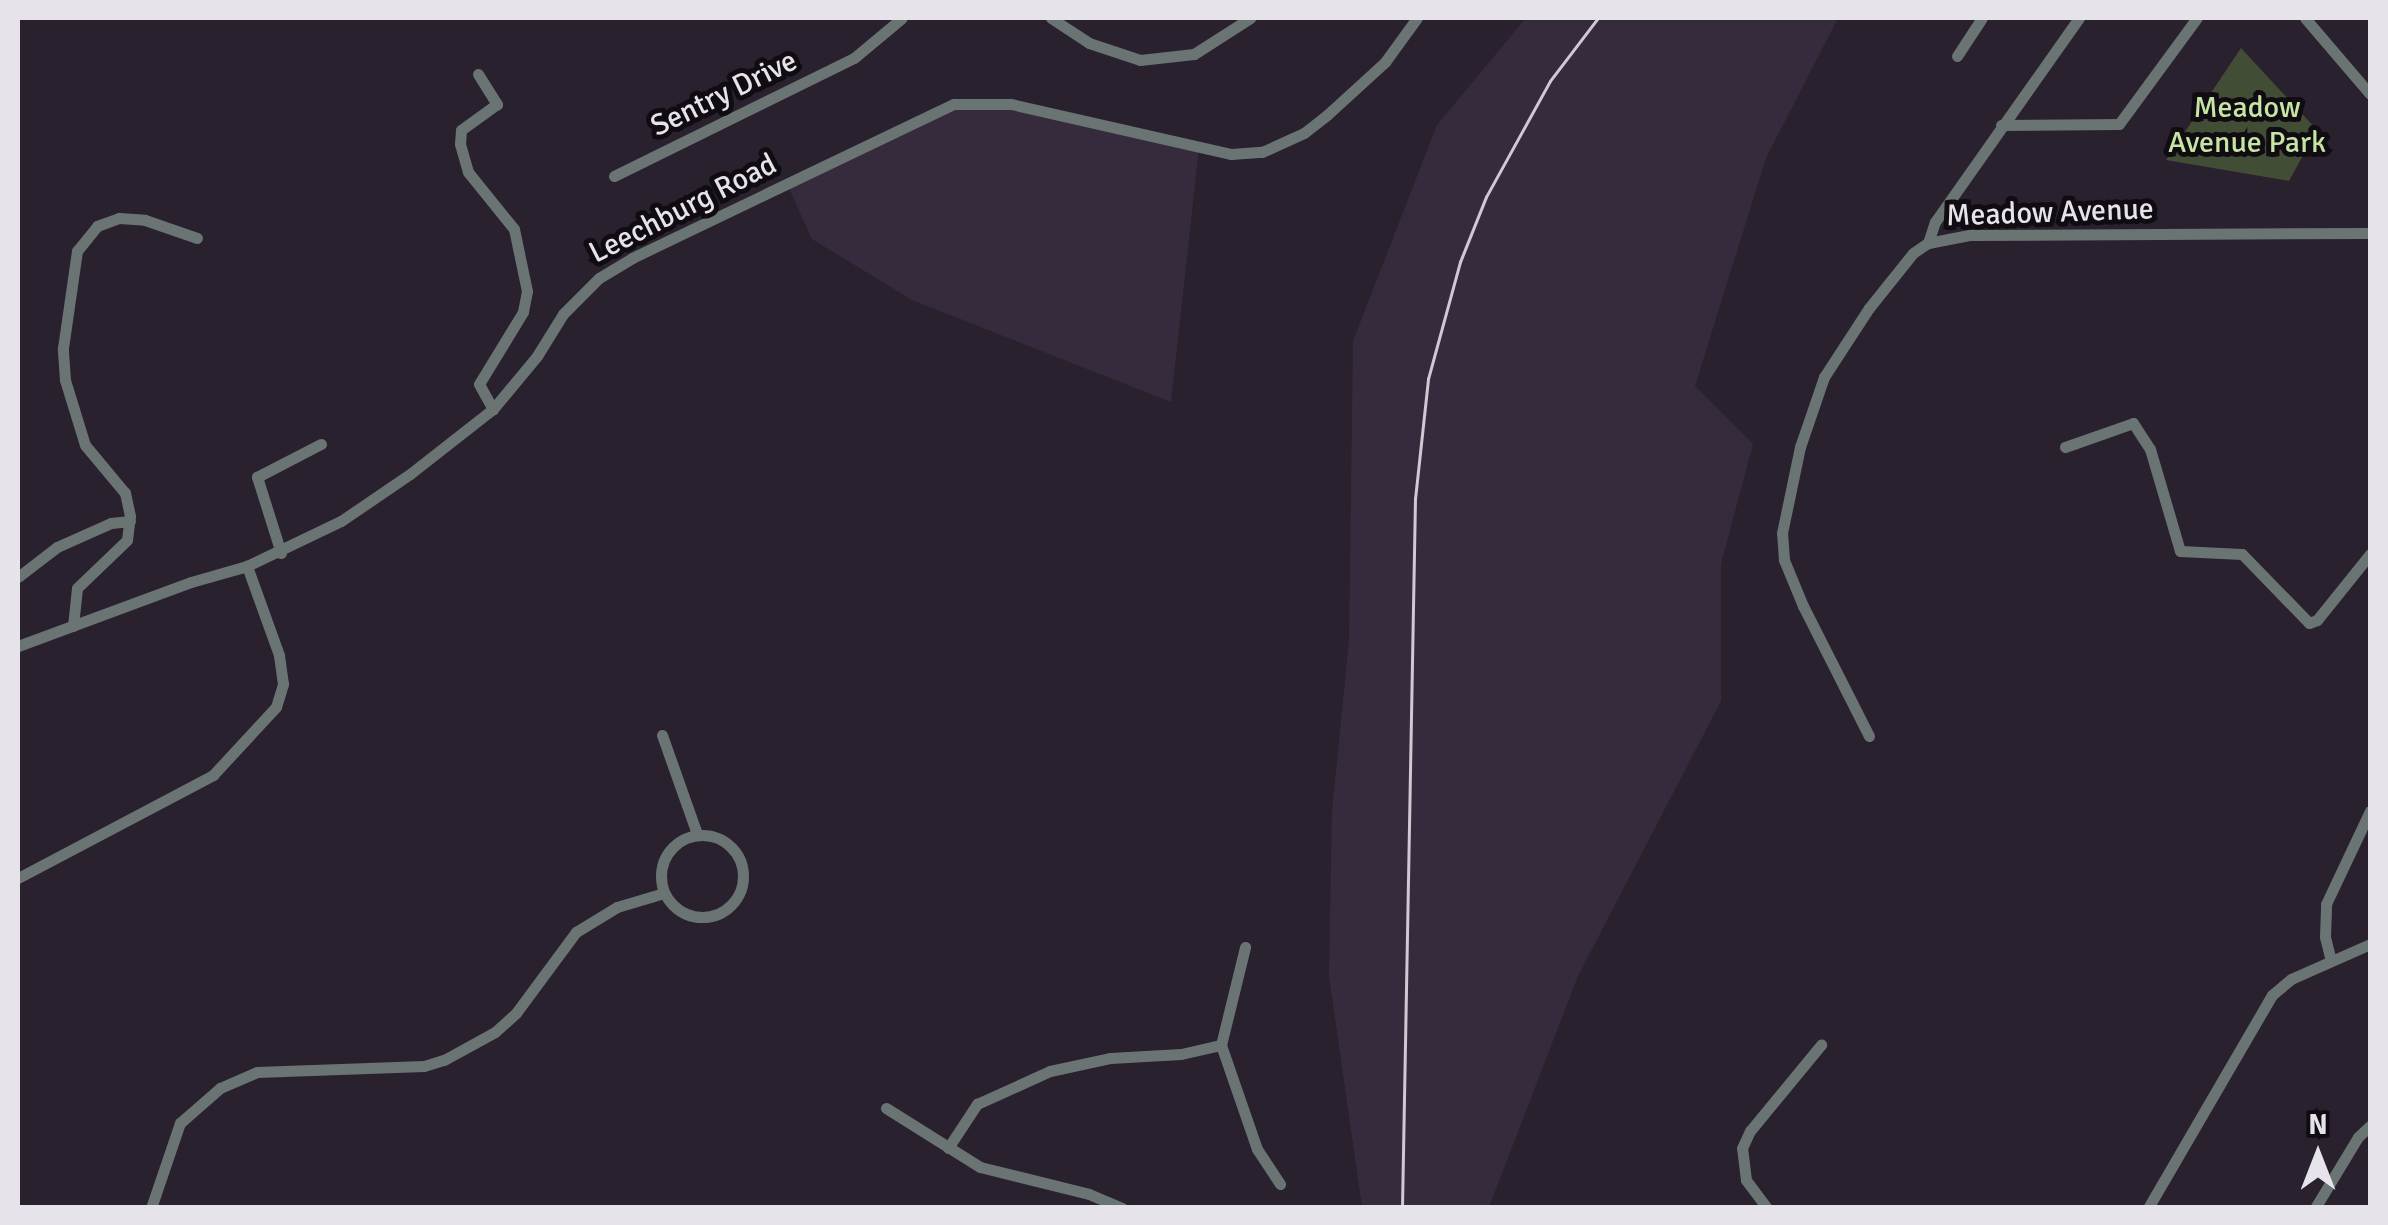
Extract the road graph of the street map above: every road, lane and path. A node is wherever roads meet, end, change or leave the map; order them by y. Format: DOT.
graph roads {
  1 [pos="902,18"];
  2 [pos="1051,18"];
  3 [pos="1250,18"];
  4 [pos="1417,18"];
  5 [pos="1982,18"];
  6 [pos="2079,18"];
  7 [pos="2197,18"];
  8 [pos="2305,18"];
  9 [pos="1957,56"];
  10 [pos="478,74"];
  11 [pos="2370,94"];
  12 [pos="2000,125"];
  13 [pos="614,176"];
  14 [pos="2370,234"];
  15 [pos="197,238"];
  16 [pos="1928,243"];
  17 [pos="492,408"];
  18 [pos="321,444"];
  19 [pos="2065,447"];
  20 [pos="130,521"];
  21 [pos="281,552"];
  22 [pos="2370,554"];
  23 [pos="247,566"];
  24 [pos="18,576"];
  25 [pos="73,626"];
  26 [pos="18,646"];
  27 [pos="662,735"];
  28 [pos="1869,736"];
  29 [pos="2370,811"];
  30 [pos="697,834"];
  31 [pos="18,878"];
  32 [pos="664,892"];
  33 [pos="2370,944"];
  34 [pos="1245,947"];
  35 [pos="2331,961"];
  36 [pos="1821,1044"];
  37 [pos="1221,1045"];
  38 [pos="886,1108"];
  39 [pos="2370,1126"];
  40 [pos="948,1148"];
  41 [pos="1280,1184"];
  42 [pos="1763,1206"];
  43 [pos="151,1208"];
  44 [pos="1122,1208"];
  45 [pos="2148,1208"];
  46 [pos="2316,1208"];
  1 -- 13 [label="street, Sentry Drive"];
  2 -- 3 [label="street"];
  4 -- 17 [label="street, Leechburg Road"];
  5 -- 9 [label="street"];
  6 -- 12 [label="street"];
  7 -- 12 [label="street"];
  8 -- 11 [label="street"];
  10 -- 17 [label="street"];
  12 -- 16 [label="street"];
  14 -- 16 [label="street, Meadow Avenue"];
  15 -- 20 [label="street"];
  16 -- 28 [label="street, Meadow Avenue"];
  17 -- 21 [label="street, Leechburg Road"];
  18 -- 21 [label="street"];
  19 -- 22 [label="street"];
  20 -- 24 [label="street"];
  20 -- 25 [label="street"];
  21 -- 23 [label="street, Leechburg Road"];
  23 -- 25 [label="street, Leechburg Road"];
  23 -- 31 [label="street"];
  25 -- 26 [label="street, Leechburg Road"];
  27 -- 30 [label="street"];
  29 -- 35 [label="street"];
  30 -- 32 [label="street"];
  30 -- 32 [label="street"];
  32 -- 43 [label="street"];
  33 -- 35 [label="street"];
  34 -- 37 [label="street"];
  35 -- 45 [label="street"];
  36 -- 42 [label="street"];
  37 -- 40 [label="street"];
  37 -- 41 [label="street"];
  38 -- 40 [label="street"];
  39 -- 46 [label="street"];
  40 -- 44 [label="street"];
}
